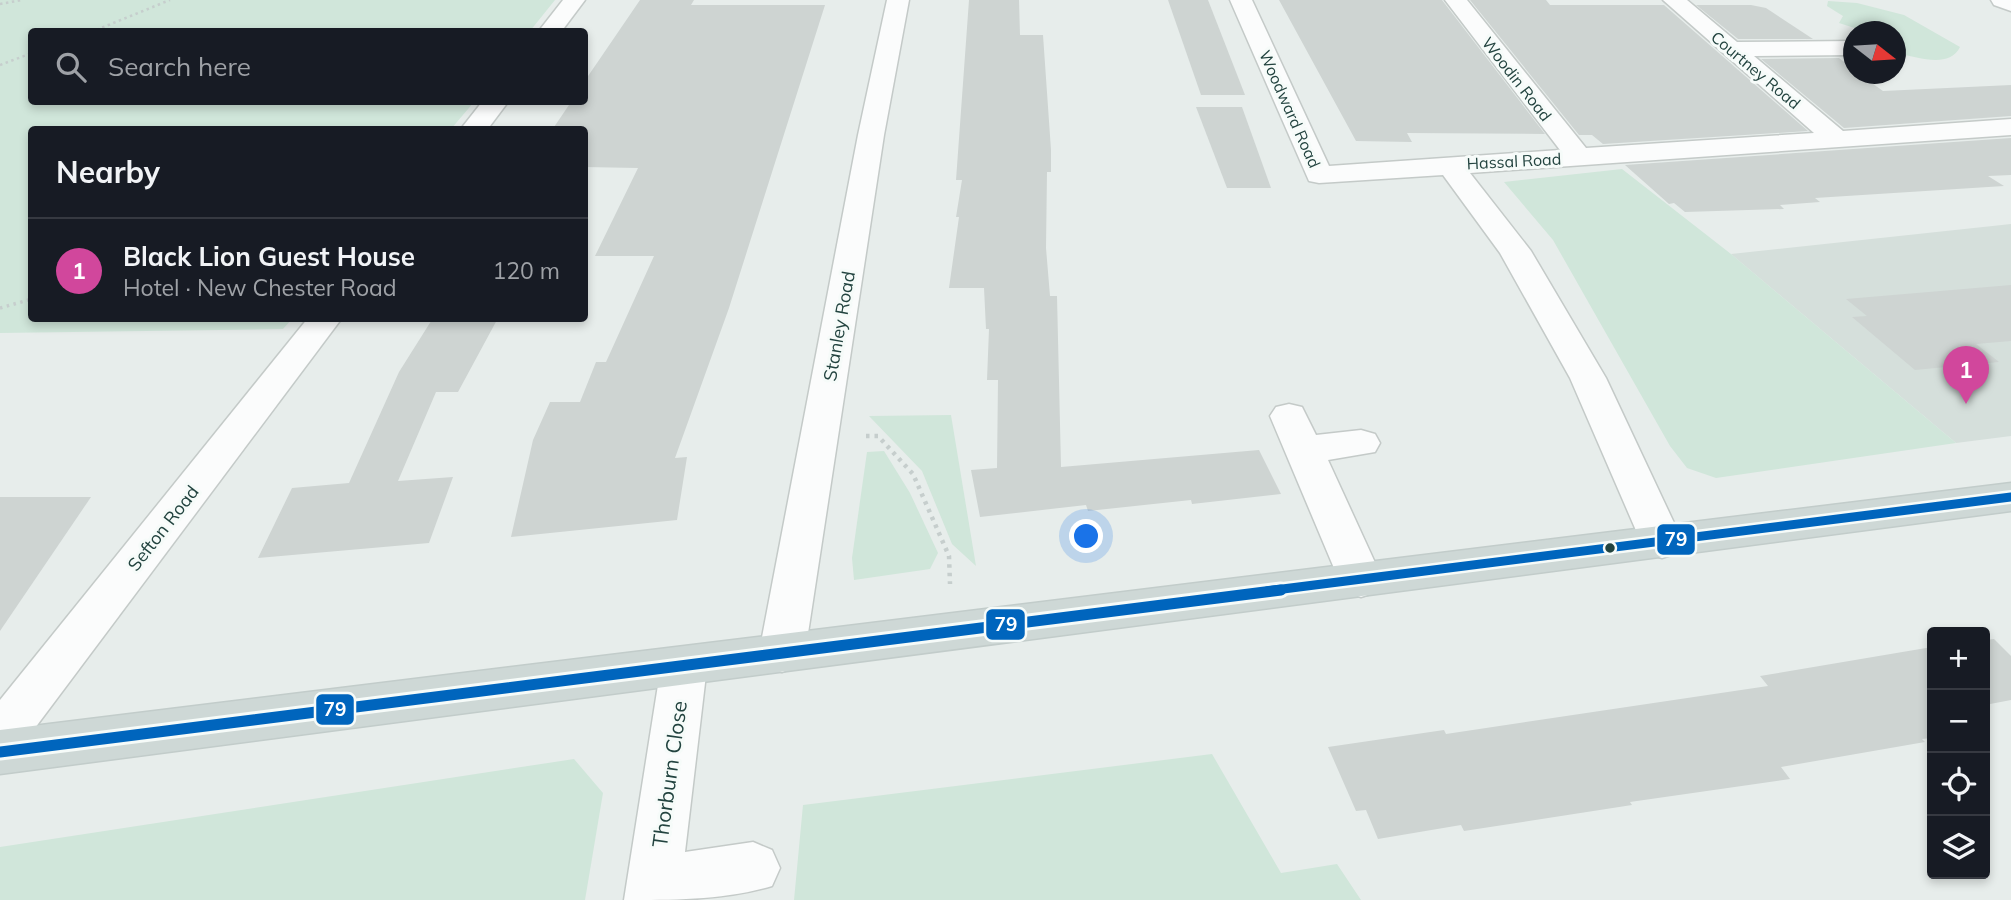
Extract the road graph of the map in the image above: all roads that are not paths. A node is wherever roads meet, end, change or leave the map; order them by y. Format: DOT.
graph roads {
  1 [pos="574,0"];
  2 [pos="898,0"];
  3 [pos="1241,0"];
  4 [pos="1456,0"];
  5 [pos="1674,0"];
  6 [pos="2002,0"];
  7 [pos="2011,4"];
  8 [pos="552,28"];
  9 [pos="1843,48"];
  10 [pos="1731,49"];
  11 [pos="493,105"];
  12 [pos="476,126"];
  13 [pos="2011,127"];
  14 [pos="1837,139"];
  15 [pos="1579,157"];
  16 [pos="1450,165"];
  17 [pos="322,322"];
  18 [pos="1361,443"];
  19 [pos="2011,497"];
  20 [pos="1662,542"];
  21 [pos="1361,580"];
  22 [pos="782,653"];
  23 [pos="684,666"];
  24 [pos="0,737"];
  25 [pos="0,752"];
  26 [pos="753,868"];
  27 [pos="653,891"];
  1 -- 8 [label="street"];
  2 -- 22 [label="street, Stanley Road"];
  3 -- 16 [label="street, Woodward Road"];
  4 -- 15 [label="street, Woodin Road"];
  5 -- 10 [label="street, Courtney Road"];
  6 -- 7 [label="street"];
  9 -- 10 [label="street"];
  10 -- 14 [label="street, Courtney Road"];
  11 -- 12 [label="street"];
  13 -- 14 [label="street, Hassal Road"];
  14 -- 15 [label="street, Hassal Road"];
  15 -- 16 [label="street, Hassal Road"];
  16 -- 20 [label="street, Hassal Road"];
  17 -- 24 [label="street, Sefton Road"];
  18 -- 21 [label="street"];
  19 -- 20 [label="main road"];
  20 -- 21 [label="main road"];
  21 -- 22 [label="main road"];
  22 -- 23 [label="main road"];
  23 -- 25 [label="main road"];
  23 -- 27 [label="street, Thorburn Close"];
  26 -- 27 [label="street, Thorburn Close"];
}
